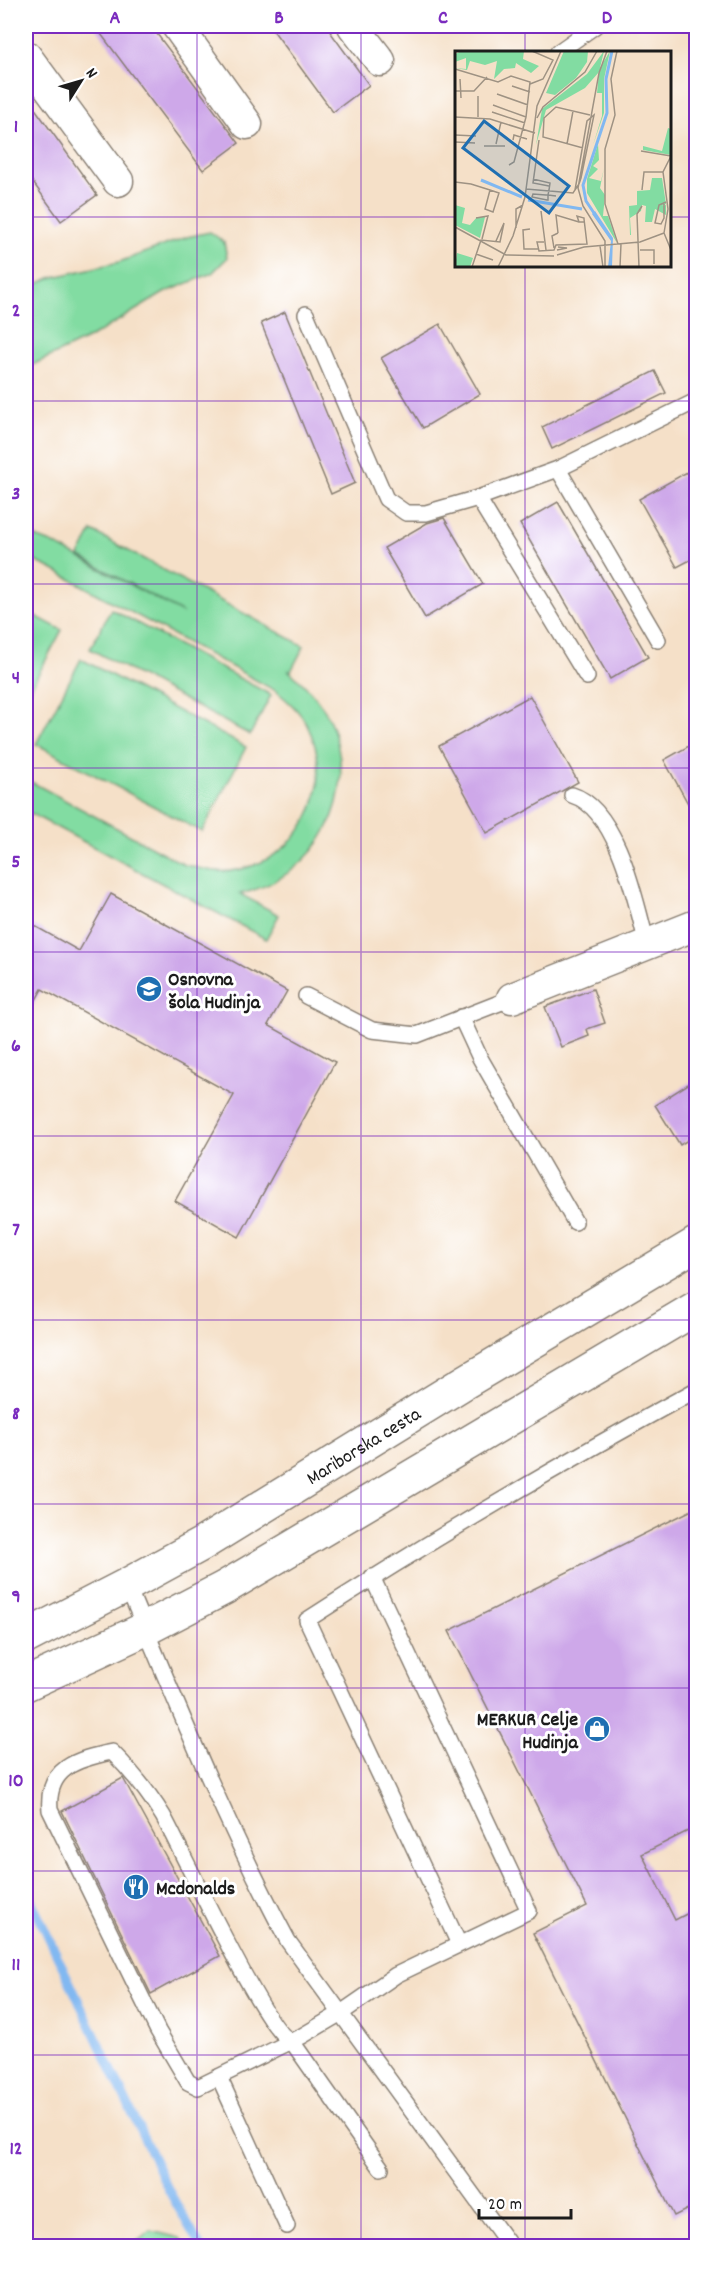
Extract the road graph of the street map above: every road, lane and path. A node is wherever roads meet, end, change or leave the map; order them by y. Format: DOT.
graph roads {
  1 [pos="177,26"];
  2 [pos="354,26"];
  3 [pos="595,26"];
  4 [pos="559,51"];
  5 [pos="26,56"];
  6 [pos="380,61"];
  7 [pos="248,124"];
  8 [pos="118,181"];
  9 [pos="306,314"];
  10 [pos="696,401"];
  11 [pos="558,469"];
  12 [pos="478,498"];
  13 [pos="658,640"];
  14 [pos="587,677"];
  15 [pos="572,795"];
  16 [pos="696,926"];
  17 [pos="647,944"];
  18 [pos="306,996"];
  19 [pos="512,998"];
  20 [pos="461,1017"];
  21 [pos="575,1222"];
  22 [pos="696,1245"];
  23 [pos="696,1308"];
  24 [pos="696,1390"];
  25 [pos="372,1577"];
  26 [pos="127,1586"];
  27 [pos="145,1629"];
  28 [pos="26,1637"];
  29 [pos="26,1684"];
  30 [pos="459,1944"];
  31 [pos="341,2013"];
  32 [pos="291,2040"];
  33 [pos="219,2077"];
  34 [pos="381,2168"];
  35 [pos="287,2226"];
  36 [pos="510,2247"];
  1 -- 7 [label="street"];
  2 -- 6 [label="street"];
  3 -- 4 [label="lane"];
  5 -- 8 [label="street"];
  9 -- 12 [label="lane"];
  10 -- 11 [label="lane"];
  11 -- 12 [label="lane"];
  11 -- 13 [label="lane"];
  12 -- 14 [label="lane"];
  15 -- 17 [label="lane"];
  16 -- 17 [label="street"];
  17 -- 19 [label="street"];
  18 -- 20 [label="lane"];
  19 -- 20 [label="lane"];
  20 -- 21 [label="lane"];
  22 -- 26 [label="main road, Mariborska cesta"];
  23 -- 27 [label="main road"];
  24 -- 25 [label="lane"];
  25 -- 30 [label="lane"];
  25 -- 30 [label="lane"];
  26 -- 27 [label="lane"];
  26 -- 28 [label="main road, Mariborska cesta"];
  27 -- 29 [label="main road"];
  27 -- 31 [label="lane"];
  30 -- 31 [label="lane"];
  31 -- 32 [label="lane"];
  31 -- 36 [label="lane"];
  32 -- 33 [label="lane"];
  32 -- 33 [label="lane"];
  32 -- 34 [label="lane"];
  33 -- 35 [label="lane"];
}
